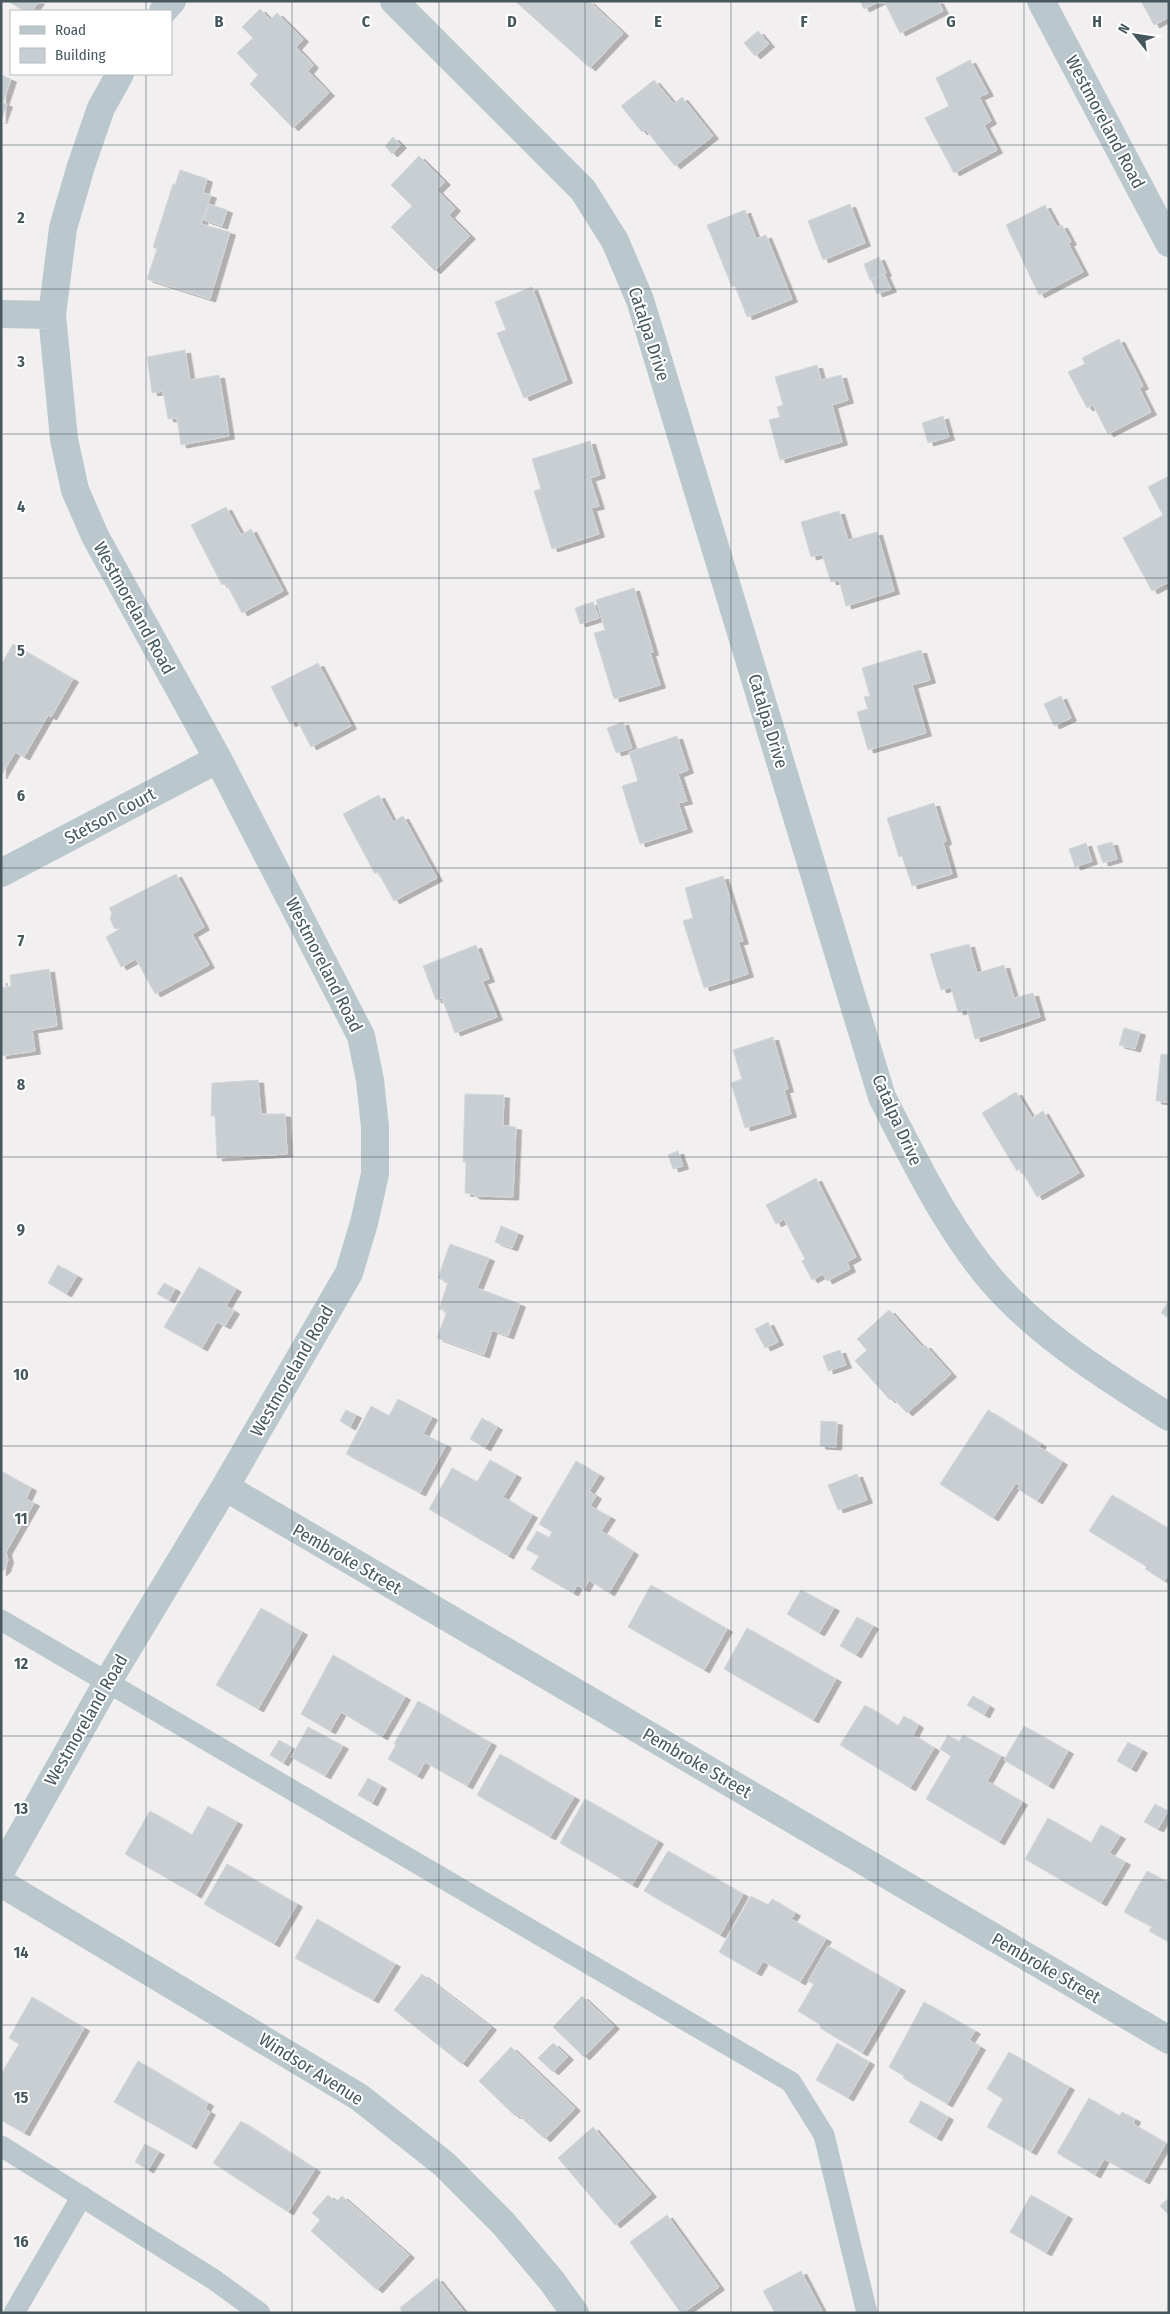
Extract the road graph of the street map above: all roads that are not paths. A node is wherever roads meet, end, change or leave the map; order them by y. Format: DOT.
graph roads {
  1 [pos="394,1"];
  2 [pos="1041,1"];
  3 [pos="119,75"];
  4 [pos="1169,243"];
  5 [pos="1,314"];
  6 [pos="52,315"];
  7 [pos="218,759"];
  8 [pos="1,873"];
  9 [pos="1169,1417"];
  10 [pos="224,1487"];
  11 [pos="1,1620"];
  12 [pos="108,1681"];
  13 [pos="1,1871"];
  14 [pos="1,1883"];
  15 [pos="1169,2040"];
  16 [pos="1,2146"];
  17 [pos="82,2196"];
  18 [pos="14,2313"];
  19 [pos="260,2313"];
  20 [pos="575,2313"];
  21 [pos="868,2313"];
  1 -- 9 [label="street, Catalpa Drive"];
  2 -- 4 [label="street, Westmoreland Road"];
  3 -- 6 [label="street, Westmoreland Road"];
  5 -- 6 [label="street"];
  6 -- 7 [label="street, Westmoreland Road"];
  7 -- 8 [label="street, Stetson Court"];
  7 -- 10 [label="street, Westmoreland Road"];
  10 -- 12 [label="street, Westmoreland Road"];
  10 -- 15 [label="street, Pembroke Street"];
  11 -- 12 [label="lane"];
  12 -- 13 [label="street, Westmoreland Road"];
  12 -- 21 [label="lane"];
  14 -- 20 [label="street, Windsor Avenue"];
  16 -- 17 [label="lane"];
  17 -- 18 [label="lane"];
  17 -- 19 [label="lane"];
}
